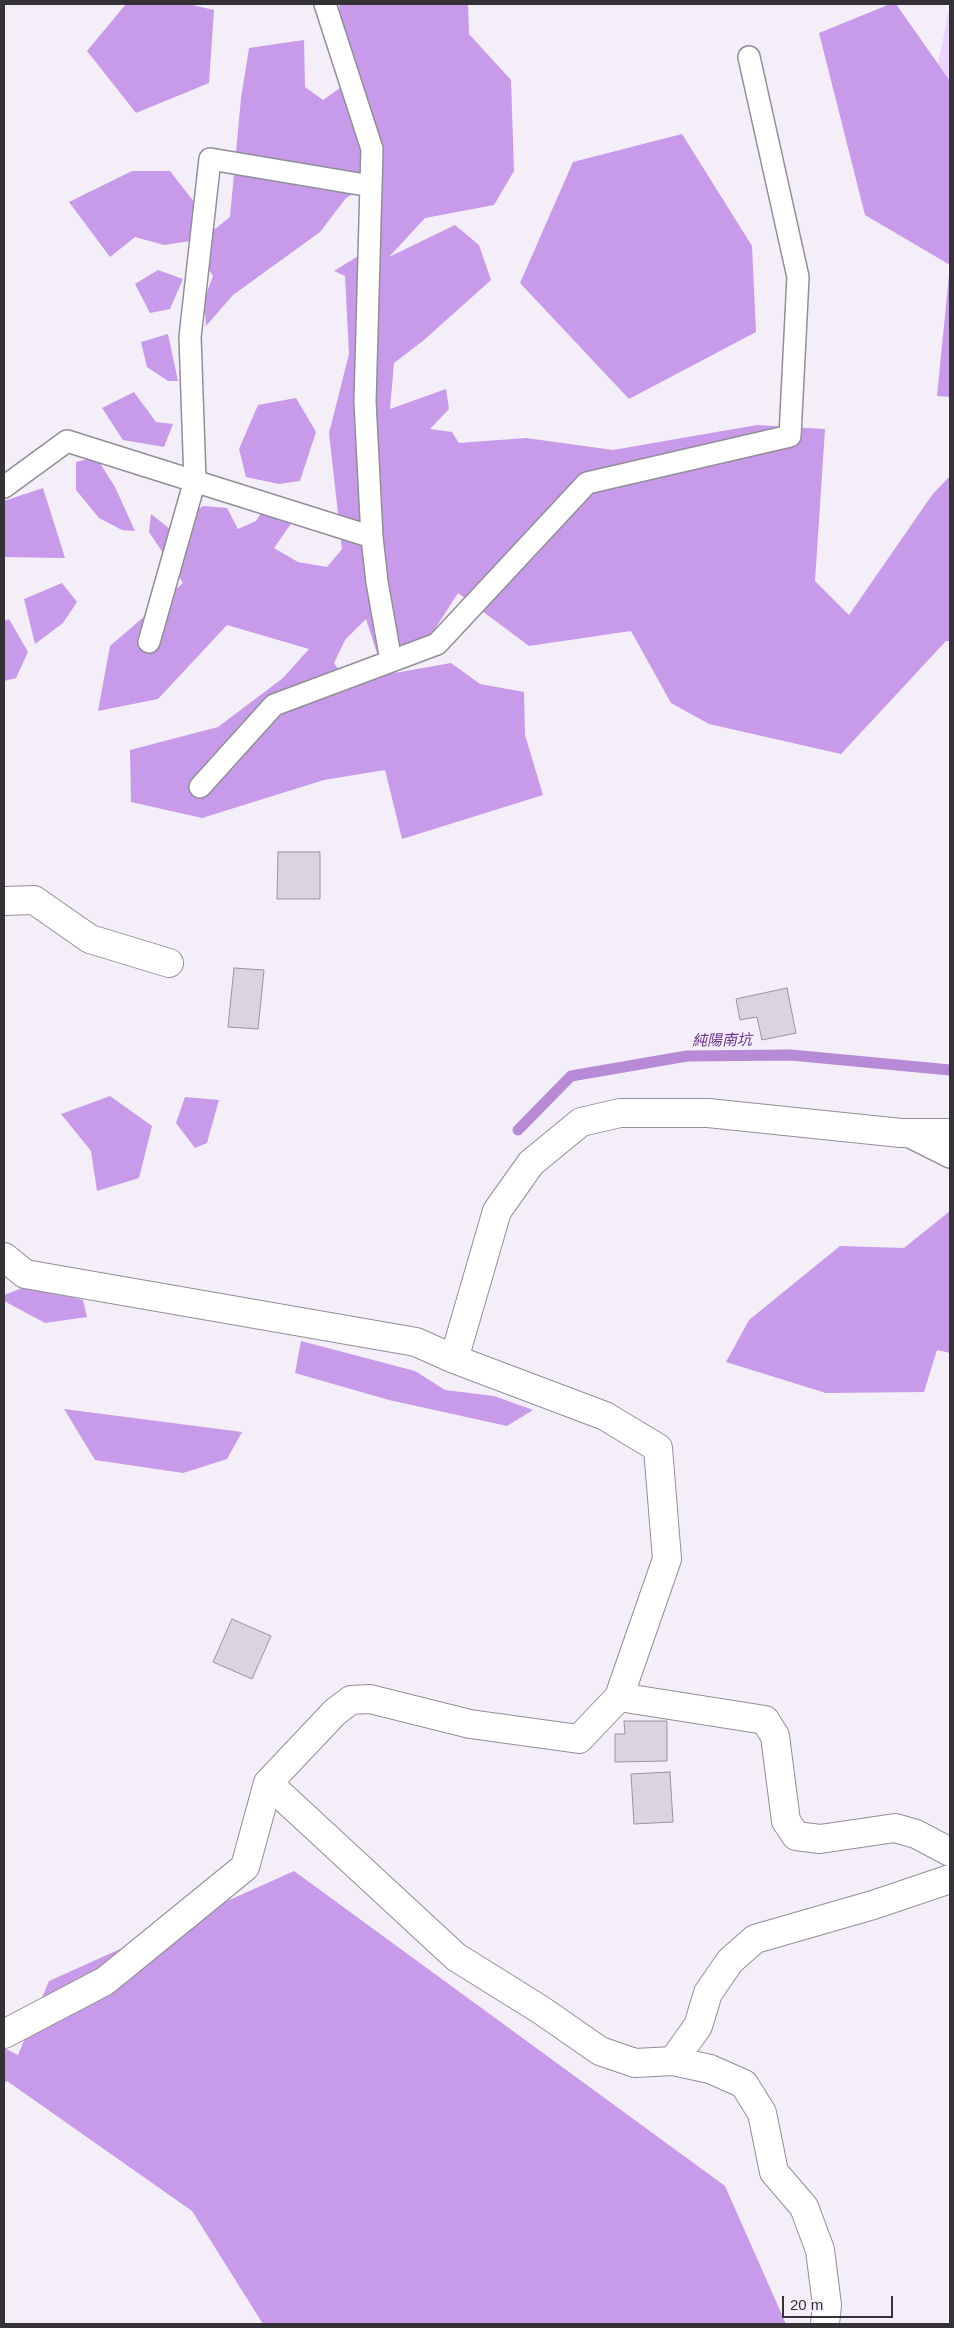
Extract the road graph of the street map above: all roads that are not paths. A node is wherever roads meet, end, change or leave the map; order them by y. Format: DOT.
graph roads {
  1 [pos="325,4"];
  2 [pos="750,57"];
  3 [pos="371,186"];
  4 [pos="195,480"];
  5 [pos="4,487"];
  6 [pos="372,537"];
  7 [pos="149,642"];
  8 [pos="391,661"];
  9 [pos="200,788"];
  10 [pos="4,902"];
  11 [pos="169,963"];
  12 [pos="901,1133"];
  13 [pos="950,1133"];
  14 [pos="950,1157"];
  15 [pos="4,1257"];
  16 [pos="454,1359"];
  17 [pos="619,1697"];
  18 [pos="268,1783"];
  19 [pos="950,1852"];
  20 [pos="950,1880"];
  21 [pos="4,2034"];
  22 [pos="673,2061"];
  23 [pos="825,2324"];
  1 -- 3 [label="lane"];
  2 -- 8 [label="lane"];
  3 -- 4 [label="lane"];
  3 -- 6 [label="lane"];
  4 -- 5 [label="lane"];
  4 -- 6 [label="lane"];
  4 -- 7 [label="lane"];
  6 -- 8 [label="lane"];
  8 -- 9 [label="lane"];
  10 -- 11 [label="street"];
  12 -- 13 [label="street"];
  12 -- 14 [label="lane"];
  12 -- 16 [label="street"];
  15 -- 16 [label="street"];
  16 -- 17 [label="street"];
  17 -- 18 [label="street"];
  17 -- 19 [label="street"];
  18 -- 21 [label="street"];
  18 -- 22 [label="street"];
  20 -- 22 [label="street"];
  22 -- 23 [label="street"];
}
